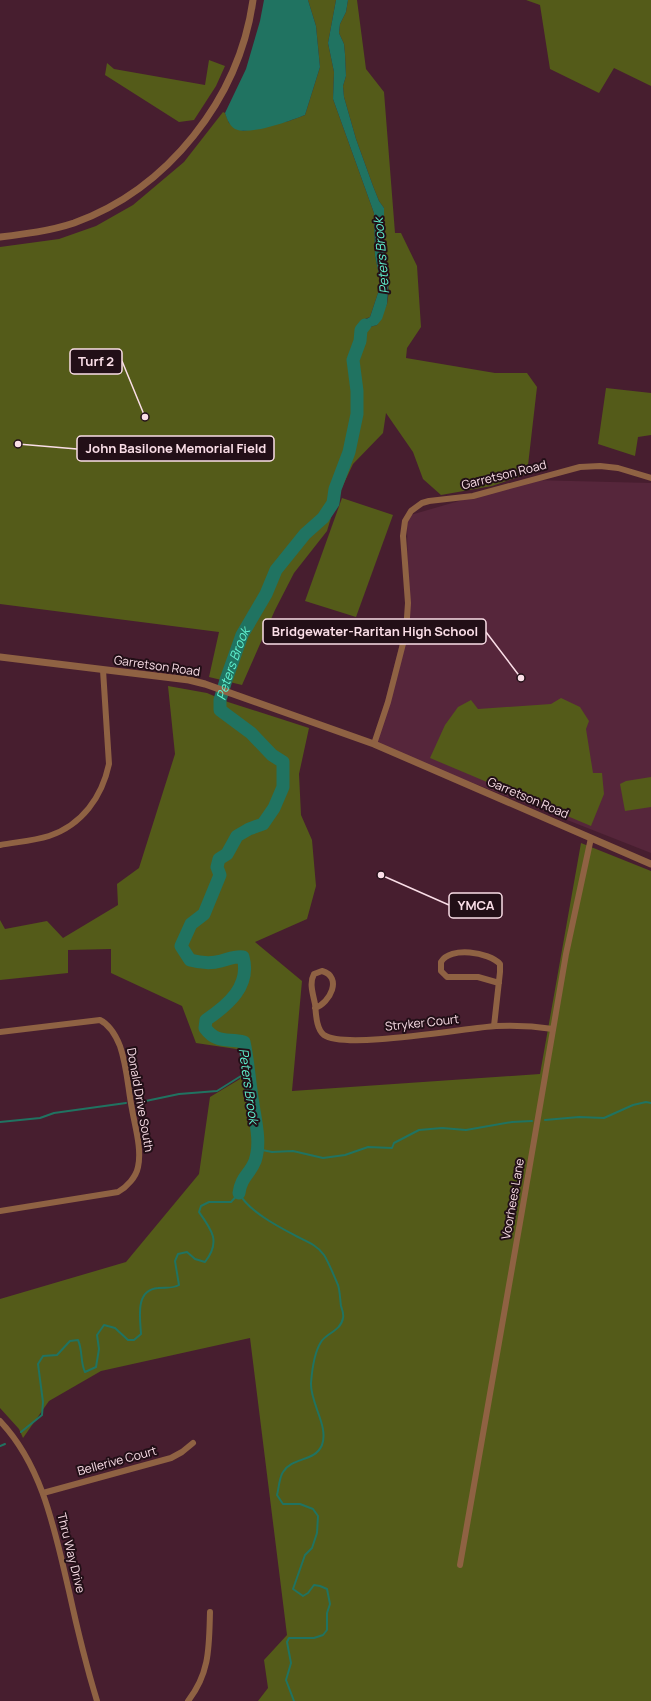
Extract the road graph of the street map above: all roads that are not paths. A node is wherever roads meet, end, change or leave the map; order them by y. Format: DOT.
graph roads {
  1 [pos="253,0"];
  2 [pos="0,237"];
  3 [pos="651,478"];
  4 [pos="0,657"];
  5 [pos="102,670"];
  6 [pos="374,744"];
  7 [pos="591,838"];
  8 [pos="0,845"];
  9 [pos="651,864"];
  10 [pos="499,983"];
  11 [pos="315,1008"];
  12 [pos="494,1026"];
  13 [pos="553,1029"];
  14 [pos="0,1032"];
  15 [pos="0,1211"];
  16 [pos="0,1420"];
  17 [pos="194,1444"];
  18 [pos="43,1493"];
  19 [pos="460,1565"];
  20 [pos="210,1612"];
  21 [pos="97,1701"];
  22 [pos="188,1701"];
  1 -- 2 [label="street"];
  3 -- 6 [label="street, Garretson Road"];
  4 -- 5 [label="street, Garretson Road"];
  5 -- 6 [label="street, Garretson Road"];
  5 -- 8 [label="street"];
  6 -- 7 [label="street, Garretson Road"];
  7 -- 9 [label="street, Garretson Road"];
  7 -- 13 [label="street, Voorhees Lane"];
  10 -- 10 [label="street"];
  10 -- 12 [label="street"];
  11 -- 11 [label="street, Stryker Court"];
  11 -- 12 [label="street, Stryker Court"];
  12 -- 13 [label="street, Stryker Court"];
  13 -- 19 [label="street, Voorhees Lane"];
  14 -- 15 [label="street, Donald Drive South"];
  16 -- 18 [label="street, Thru Way Drive"];
  17 -- 18 [label="street, Bellerive Court"];
  18 -- 21 [label="street, Thru Way Drive"];
  20 -- 22 [label="street"];
}
